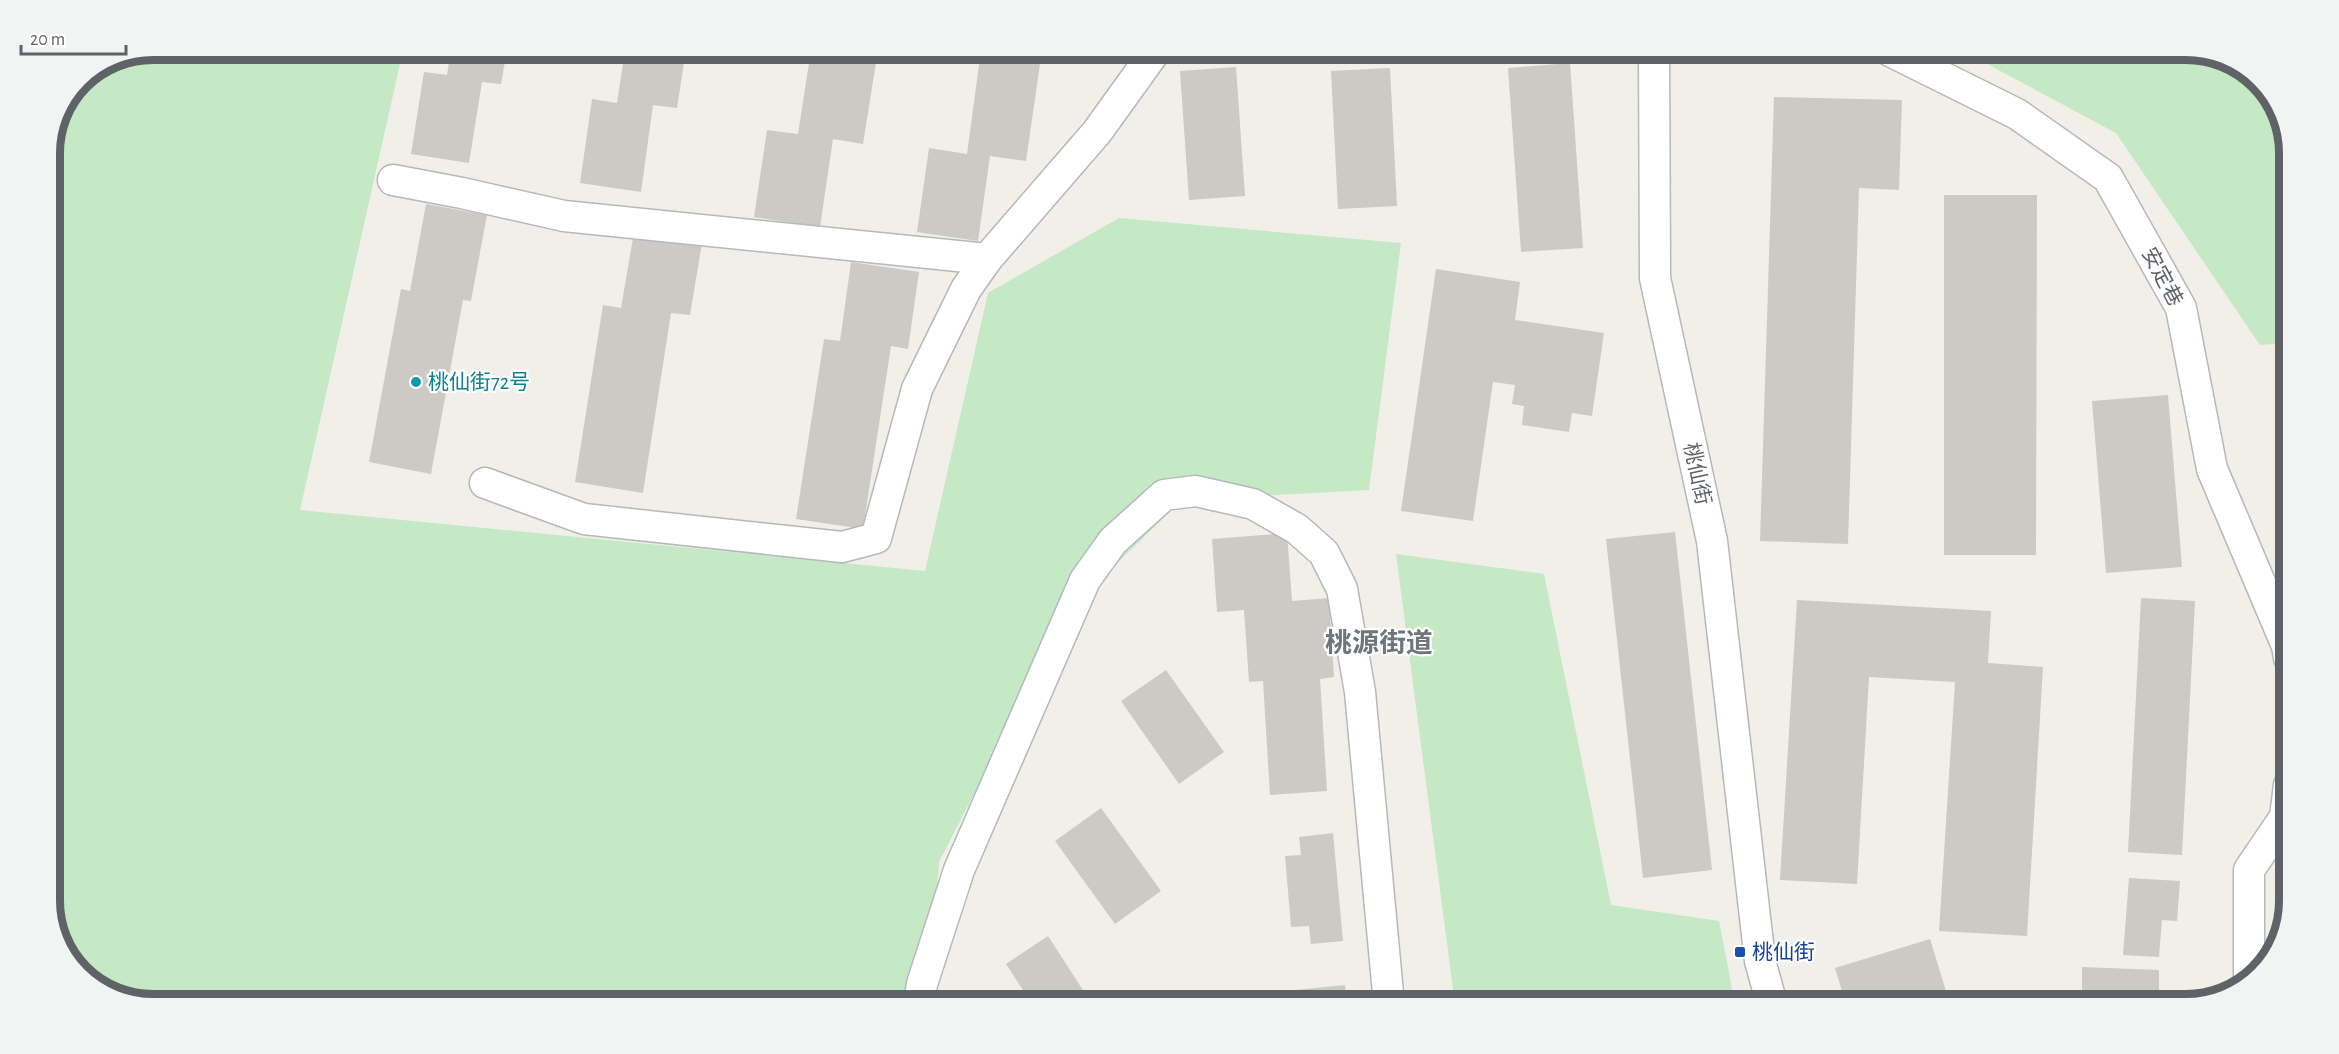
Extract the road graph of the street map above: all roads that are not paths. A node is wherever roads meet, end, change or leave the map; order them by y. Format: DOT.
graph roads {
  1 [pos="1149,60"];
  2 [pos="1654,60"];
  3 [pos="1908,60"];
  4 [pos="393,180"];
  5 [pos="987,259"];
  6 [pos="485,483"];
  7 [pos="2279,627"];
  8 [pos="2279,826"];
  9 [pos="2249,969"];
  10 [pos="921,994"];
  11 [pos="1388,994"];
  12 [pos="1769,994"];
  1 -- 5 [label="street"];
  2 -- 12 [label="street, 桃仙街"];
  3 -- 7 [label="street, 安定巷"];
  4 -- 5 [label="street"];
  5 -- 6 [label="street"];
  8 -- 9 [label="street"];
  10 -- 11 [label="street"];
}
